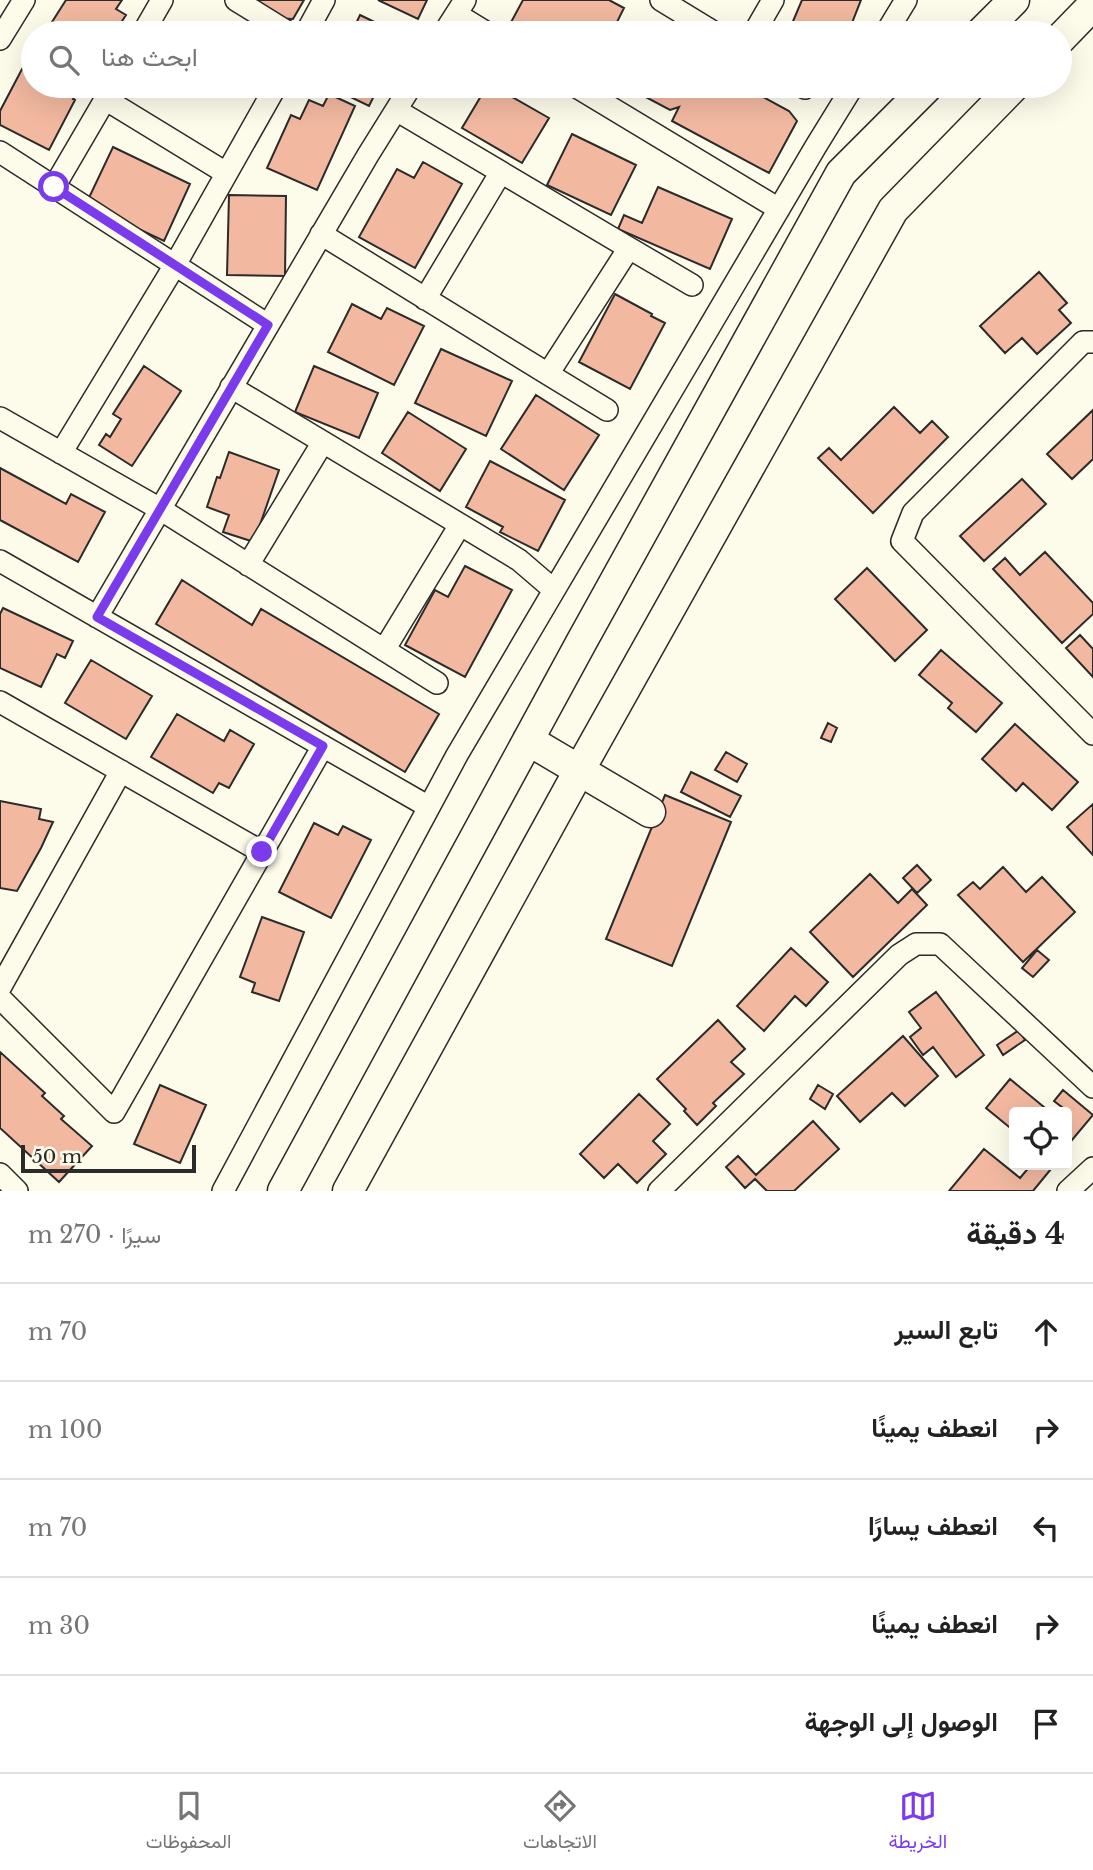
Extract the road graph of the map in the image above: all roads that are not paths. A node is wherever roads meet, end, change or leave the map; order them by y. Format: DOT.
graph roads {
  1 [pos="24,0"];
  2 [pos="162,0"];
  3 [pos="236,0"];
  4 [pos="324,0"];
  5 [pos="661,0"];
  6 [pos="772,0"];
  7 [pos="906,0"];
  8 [pos="1014,0"];
  9 [pos="1093,5"];
  10 [pos="460,7"];
  11 [pos="150,21"];
  12 [pos="270,21"];
  13 [pos="313,21"];
  14 [pos="475,21"];
  15 [pos="695,21"];
  16 [pos="761,21"];
  17 [pos="893,21"];
  18 [pos="993,21"];
  19 [pos="1072,27"];
  20 [pos="0,39"];
  21 [pos="106,98"];
  22 [pos="118,98"];
  23 [pos="269,98"];
  24 [pos="404,98"];
  25 [pos="595,98"];
  26 [pos="846,98"];
  27 [pos="916,98"];
  28 [pos="1002,98"];
  29 [pos="396,110"];
  30 [pos="0,152"];
  31 [pos="501,172"];
  32 [pos="226,173"];
  33 [pos="54,187"];
  34 [pos="779,209"];
  35 [pos="321,234"];
  36 [pos="629,248"];
  37 [pos="175,265"];
  38 [pos="692,285"];
  39 [pos="425,299"];
  40 [pos="268,325"];
  41 [pos="1093,342"];
  42 [pos="548,374"];
  43 [pos="231,387"];
  44 [pos="219,408"];
  45 [pos="266,408"];
  46 [pos="607,410"];
  47 [pos="0,418"];
  48 [pos="323,442"];
  49 [pos="61,453"];
  50 [pos="160,509"];
  51 [pos="460,525"];
  52 [pos="0,562"];
  53 [pos="248,565"];
  54 [pos="554,590"];
  55 [pos="97,617"];
  56 [pos="384,650"];
  57 [pos="437,683"];
  58 [pos="0,702"];
  59 [pos="1093,734"];
  60 [pos="528,740"];
  61 [pos="323,746"];
  62 [pos="580,770"];
  63 [pos="121,771"];
  64 [pos="429,807"];
  65 [pos="650,813"];
  66 [pos="262,852"];
  67 [pos="0,988"];
  68 [pos="0,998"];
  69 [pos="1093,1087"];
  70 [pos="1093,1168"];
  71 [pos="0,1174"];
  72 [pos="17,1191"];
  73 [pos="223,1191"];
  74 [pos="284,1191"];
  75 [pos="348,1191"];
  76 [pos="659,1191"];
  77 [pos="1068,1191"];
  1 -- 20 [label="street"];
  2 -- 11 [label="street"];
  3 -- 12 [label="street"];
  4 -- 13 [label="street"];
  5 -- 15 [label="street"];
  6 -- 16 [label="street"];
  7 -- 17 [label="street"];
  8 -- 18 [label="street"];
  9 -- 19 [label="street"];
  10 -- 14 [label="street"];
  21 -- 33 [label="street"];
  22 -- 32 [label="street"];
  23 -- 32 [label="street"];
  24 -- 29 [label="street"];
  25 -- 34 [label="street"];
  26 -- 34 [label="street"];
  27 -- 60 [label="street"];
  28 -- 62 [label="street"];
  29 -- 31 [label="street"];
  29 -- 35 [label="street"];
  30 -- 33 [label="street"];
  31 -- 36 [label="street"];
  31 -- 39 [label="street"];
  32 -- 37 [label="street"];
  33 -- 37 [label="street"];
  34 -- 54 [label="street"];
  35 -- 39 [label="street"];
  35 -- 40 [label="street"];
  36 -- 38 [label="street"];
  36 -- 42 [label="street"];
  37 -- 40 [label="street"];
  37 -- 49 [label="street"];
  39 -- 42 [label="street"];
  40 -- 43 [label="street"];
  41 -- 59 [label="street"];
  42 -- 46 [label="street"];
  43 -- 44 [label="street"];
  43 -- 45 [label="street"];
  44 -- 45 [label="street"];
  44 -- 50 [label="street"];
  45 -- 48 [label="street"];
  47 -- 49 [label="street"];
  48 -- 51 [label="street"];
  48 -- 53 [label="street"];
  49 -- 50 [label="street"];
  50 -- 53 [label="street"];
  50 -- 55 [label="street"];
  51 -- 54 [label="street"];
  51 -- 56 [label="street"];
  52 -- 55 [label="street"];
  53 -- 56 [label="street"];
  54 -- 64 [label="street"];
  55 -- 61 [label="street"];
  56 -- 57 [label="street"];
  58 -- 63 [label="street"];
  60 -- 62 [label="street"];
  60 -- 74 [label="street"];
  61 -- 64 [label="street"];
  61 -- 66 [label="street"];
  62 -- 65 [label="street"];
  62 -- 75 [label="street"];
  63 -- 66 [label="street"];
  63 -- 67 [label="street"];
  64 -- 73 [label="street"];
  66 -- 68 [label="street"];
  69 -- 76 [label="street"];
  70 -- 77 [label="street"];
  71 -- 72 [label="street"];
}
